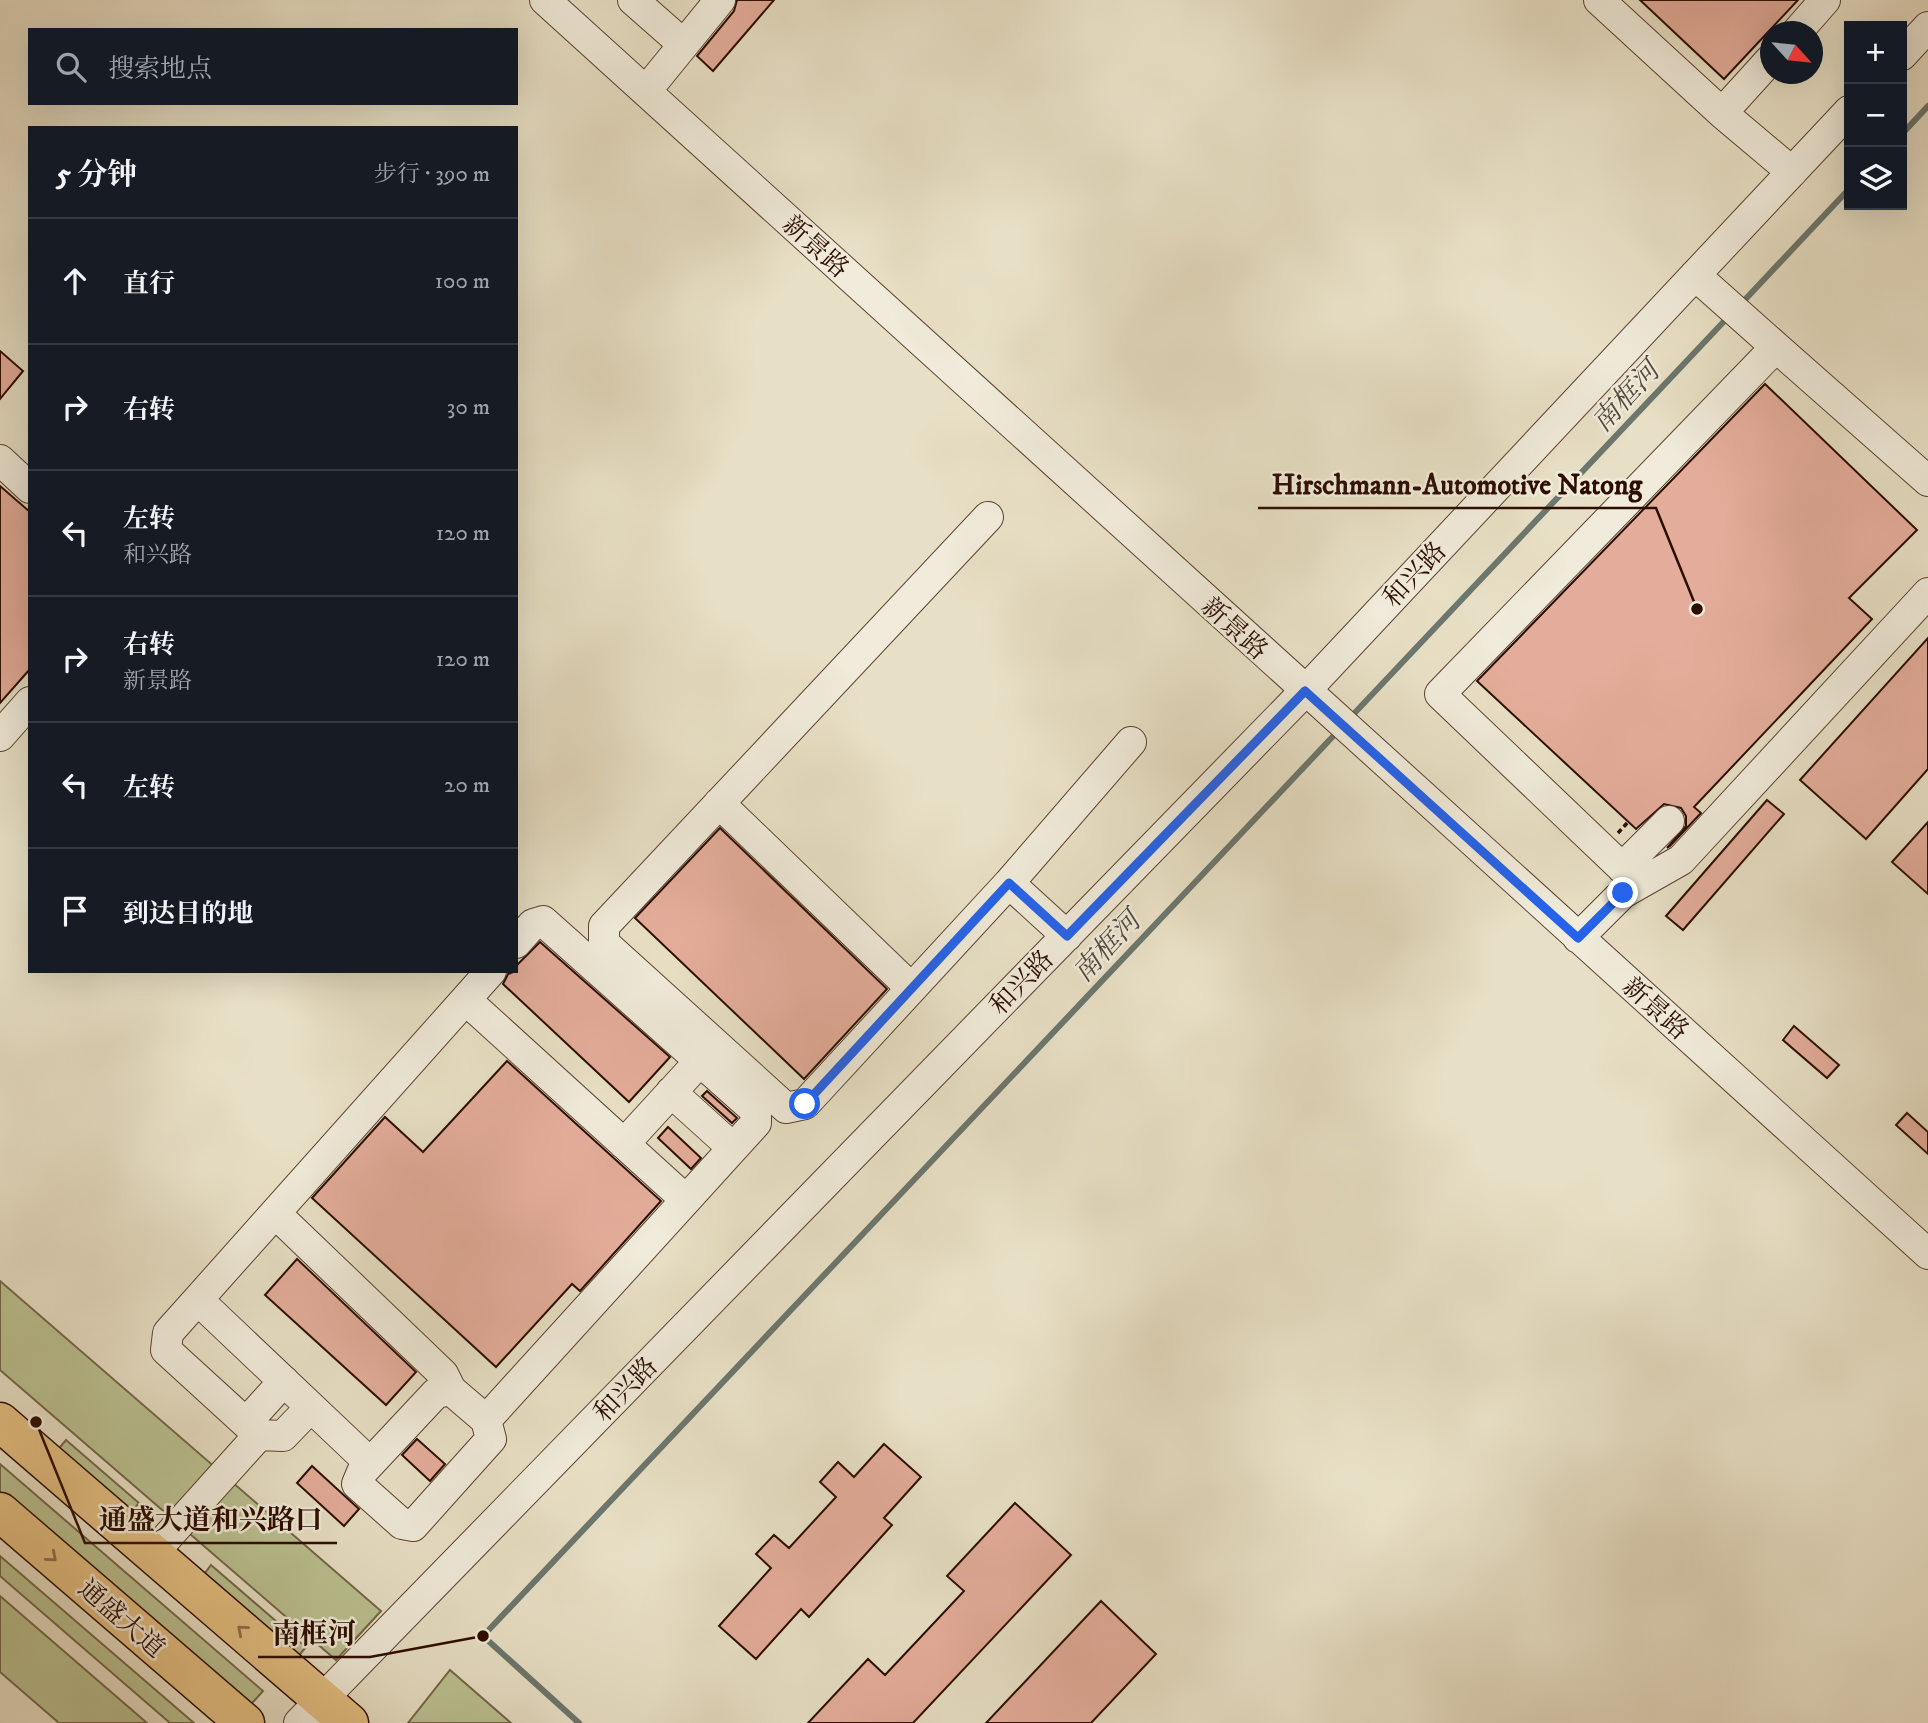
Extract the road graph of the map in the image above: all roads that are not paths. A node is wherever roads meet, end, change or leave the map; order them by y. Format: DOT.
graph roads {
  1 [pos="545,0"];
  2 [pos="633,0"];
  3 [pos="720,0"];
  4 [pos="1825,0"];
  5 [pos="1602,1"];
  6 [pos="1807,21"];
  7 [pos="1928,27"];
  8 [pos="683,44"];
  9 [pos="1907,50"];
  10 [pos="1760,71"];
  11 [pos="646,91"];
  12 [pos="1722,113"];
  13 [pos="1844,116"];
  14 [pos="1791,173"];
  15 [pos="1695,275"];
  16 [pos="1768,340"];
  17 [pos="0,460"];
  18 [pos="1928,481"];
  19 [pos="28,486"];
  20 [pos="988,517"];
  21 [pos="1928,593"];
  22 [pos="1305,691"];
  23 [pos="28,704"];
  24 [pos="0,736"];
  25 [pos="1131,742"];
  26 [pos="719,803"];
  27 [pos="1669,821"];
  28 [pos="1630,876"];
  29 [pos="1009,883"];
  30 [pos="1067,936"];
  31 [pos="1578,938"];
  32 [pos="518,941"];
  33 [pos="489,973"];
  34 [pos="911,988"];
  35 [pos="466,1000"];
  36 [pos="700,1061"];
  37 [pos="671,1092"];
  38 [pos="624,1144"];
  39 [pos="733,1148"];
  40 [pos="686,1200"];
  41 [pos="275,1213"];
  42 [pos="1928,1254"];
  43 [pos="198,1300"];
  44 [pos="284,1381"];
  45 [pos="451,1390"];
  46 [pos="311,1407"];
  47 [pos="486,1420"];
  48 [pos="0,1422"];
  49 [pos="253,1429"];
  50 [pos="370,1463"];
  51 [pos="0,1512"];
  52 [pos="153,1553"];
  53 [pos="323,1715"];
  54 [pos="245,1723"];
  1 -- 11 [label="street, 新景路"];
  2 -- 8 [label="street"];
  3 -- 8 [label="street"];
  4 -- 6 [label="street"];
  5 -- 12 [label="street"];
  7 -- 9 [label="street"];
  8 -- 11 [label="street"];
  10 -- 12 [label="street"];
  11 -- 22 [label="street, 新景路"];
  12 -- 14 [label="street"];
  13 -- 14 [label="street, 和兴路"];
  14 -- 15 [label="street, 和兴路"];
  15 -- 16 [label="street"];
  15 -- 22 [label="street, 和兴路"];
  16 -- 18 [label="street"];
  16 -- 28 [label="street"];
  17 -- 19 [label="street"];
  20 -- 26 [label="street"];
  21 -- 28 [label="street"];
  22 -- 30 [label="street, 和兴路"];
  22 -- 31 [label="street, 新景路"];
  23 -- 24 [label="street"];
  25 -- 29 [label="street"];
  26 -- 34 [label="street"];
  26 -- 34 [label="street"];
  27 -- 28 [label="street"];
  28 -- 31 [label="street"];
  29 -- 30 [label="street"];
  29 -- 34 [label="street"];
  30 -- 53 [label="street, 和兴路"];
  31 -- 42 [label="street, 新景路"];
  32 -- 36 [label="street"];
  33 -- 35 [label="street"];
  35 -- 38 [label="street"];
  35 -- 41 [label="street"];
  36 -- 37 [label="street"];
  36 -- 39 [label="street"];
  37 -- 38 [label="street"];
  37 -- 39 [label="street"];
  38 -- 40 [label="street"];
  39 -- 40 [label="street"];
  40 -- 47 [label="street"];
  41 -- 43 [label="street"];
  41 -- 45 [label="street"];
  43 -- 44 [label="street"];
  43 -- 49 [label="street"];
  44 -- 46 [label="street"];
  44 -- 49 [label="street"];
  45 -- 47 [label="street"];
  45 -- 50 [label="street"];
  46 -- 49 [label="street"];
  46 -- 50 [label="street"];
  47 -- 50 [label="street"];
  48 -- 52 [label="main road"];
  49 -- 52 [label="street"];
  51 -- 54 [label="main road, 通盛大道, one-way"];
  53 -- 52 [label="main road, one-way"];
}
